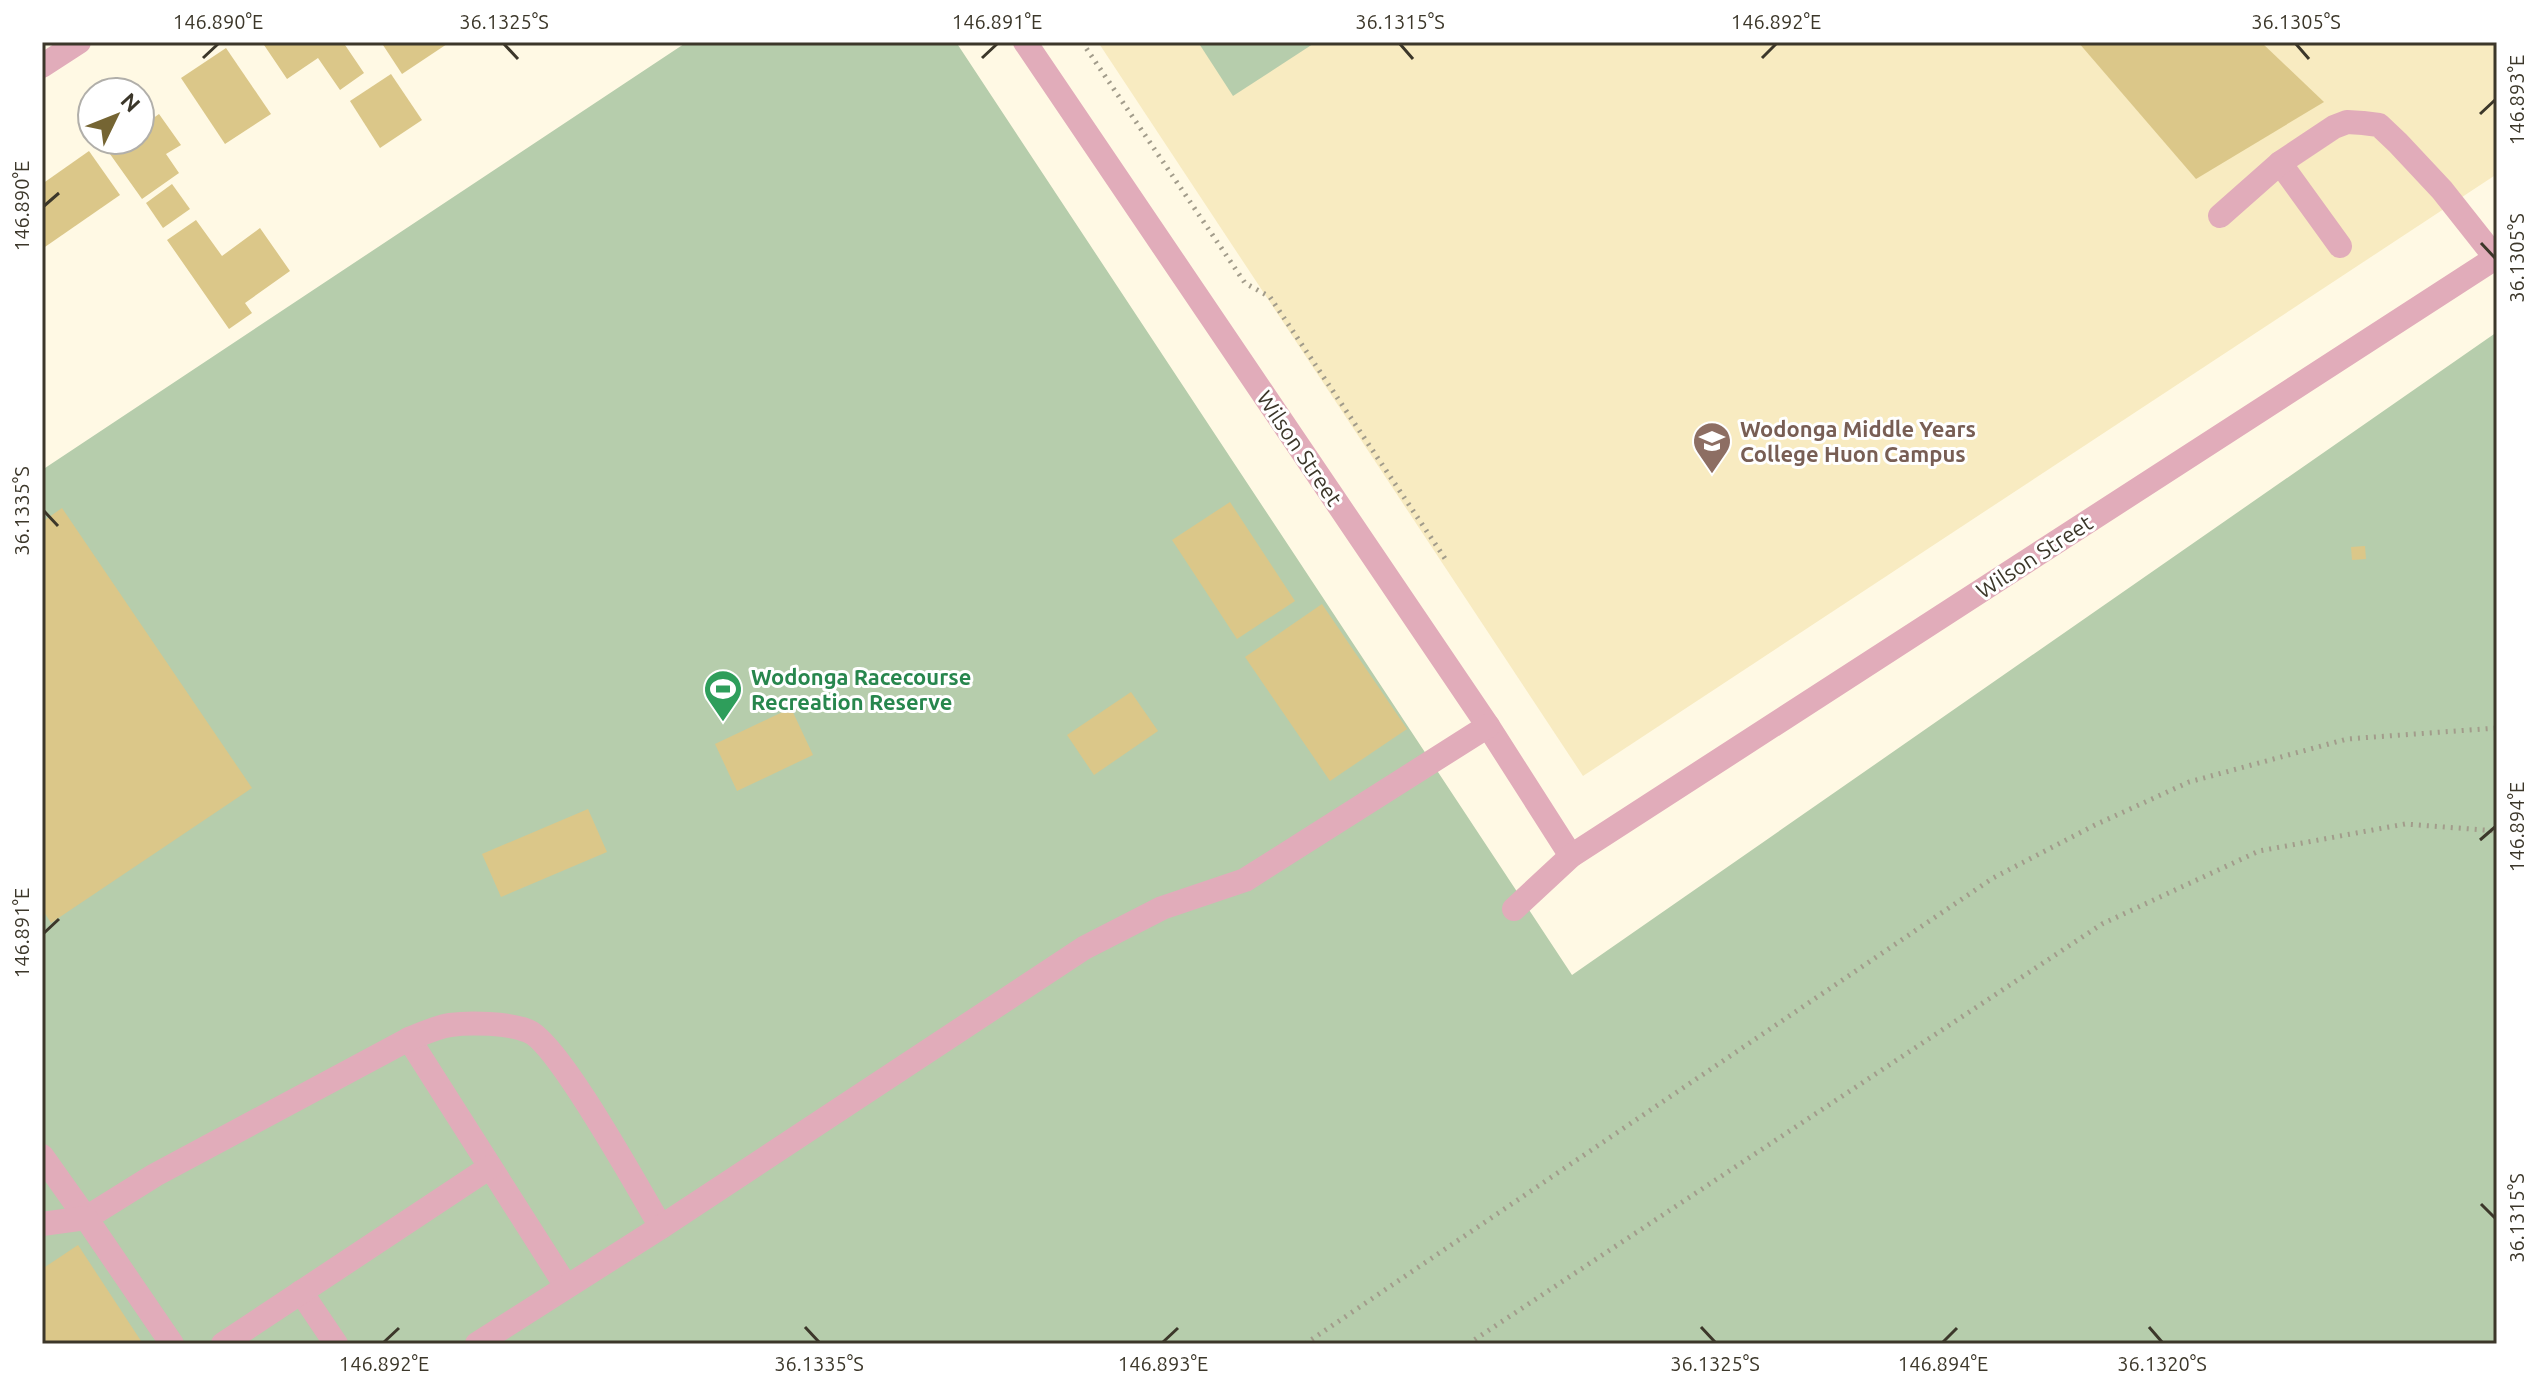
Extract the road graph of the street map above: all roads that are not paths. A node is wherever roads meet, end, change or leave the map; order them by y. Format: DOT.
graph roads {
  1 [pos="79,42"];
  2 [pos="1025,42"];
  3 [pos="42,66"];
  4 [pos="2280,163"];
  5 [pos="2220,216"];
  6 [pos="2340,246"];
  7 [pos="2496,257"];
  8 [pos="1488,726"];
  9 [pos="1571,856"];
  10 [pos="1514,909"];
  11 [pos="409,1039"];
  12 [pos="42,1156"];
  13 [pos="490,1167"];
  14 [pos="86,1218"];
  15 [pos="42,1224"];
  16 [pos="661,1227"];
  17 [pos="566,1286"];
  18 [pos="301,1292"];
  19 [pos="172,1344"];
  20 [pos="223,1344"];
  21 [pos="336,1344"];
  22 [pos="477,1344"];
  1 -- 3 [label="street"];
  2 -- 8 [label="street, Wilson Street"];
  4 -- 5 [label="street"];
  4 -- 6 [label="street"];
  4 -- 7 [label="street"];
  7 -- 9 [label="street, Wilson Street"];
  8 -- 9 [label="street, Wilson Street"];
  8 -- 16 [label="street"];
  9 -- 10 [label="street, Wilson Street"];
  11 -- 13 [label="street"];
  11 -- 14 [label="street"];
  11 -- 16 [label="street"];
  12 -- 14 [label="street"];
  13 -- 17 [label="street"];
  13 -- 18 [label="street"];
  14 -- 15 [label="street"];
  14 -- 19 [label="street"];
  16 -- 17 [label="street"];
  17 -- 22 [label="street"];
  18 -- 20 [label="street"];
  18 -- 21 [label="street"];
}
